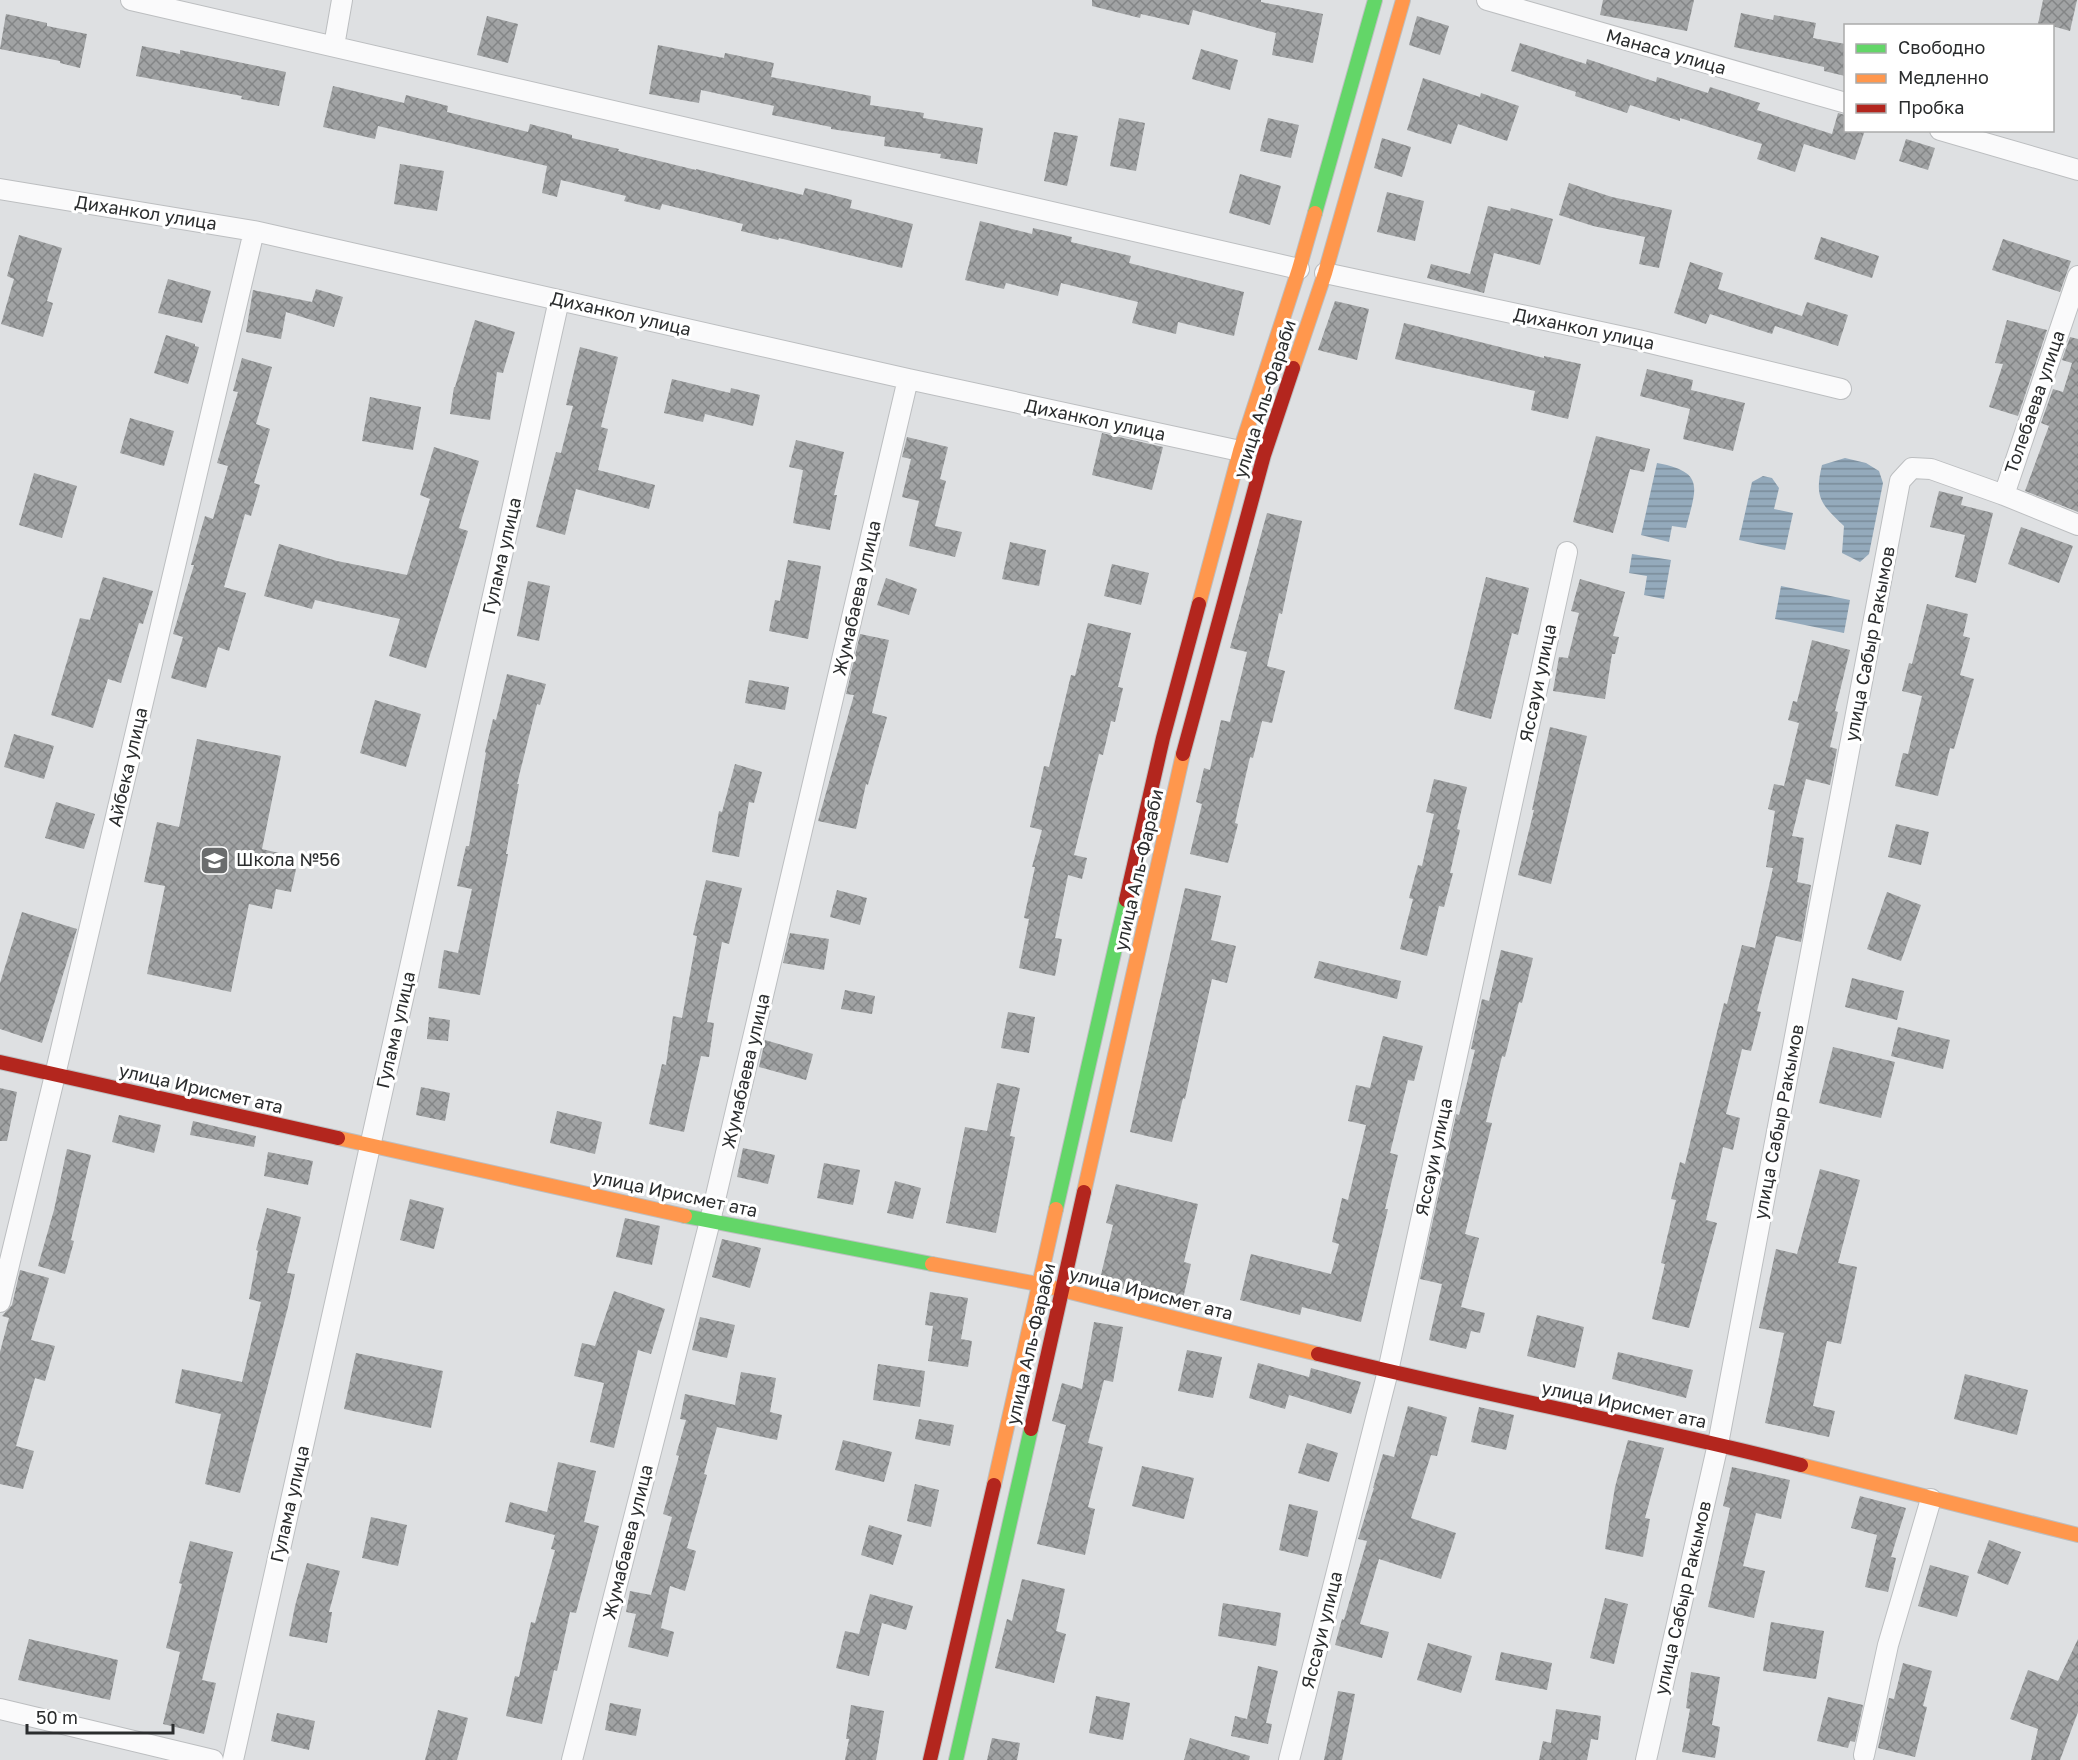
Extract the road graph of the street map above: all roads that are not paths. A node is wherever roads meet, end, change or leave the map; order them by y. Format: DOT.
graph roads {
  1 [pos="131,0"];
  2 [pos="342,0"];
  3 [pos="1376,0"];
  4 [pos="1402,0"];
  5 [pos="1487,0"];
  6 [pos="334,46"];
  7 [pos="1844,103"];
  8 [pos="1947,132"];
  9 [pos="2078,170"];
  10 [pos="0,189"];
  11 [pos="254,231"];
  12 [pos="1299,269"];
  13 [pos="1326,273"];
  14 [pos="2078,276"];
  15 [pos="559,300"];
  16 [pos="908,379"];
  17 [pos="1840,389"];
  18 [pos="1239,451"];
  19 [pos="2004,495"];
  20 [pos="2078,525"];
  21 [pos="1567,552"];
  22 [pos="0,1062"];
  23 [pos="56,1075"];
  24 [pos="370,1145"];
  25 [pos="710,1221"];
  26 [pos="1038,1284"];
  27 [pos="1061,1290"];
  28 [pos="0,1302"];
  29 [pos="1388,1371"];
  30 [pos="1718,1444"];
  31 [pos="1931,1499"];
  32 [pos="2078,1535"];
  33 [pos="0,1709"];
  34 [pos="1864,1755"];
  35 [pos="213,1760"];
  36 [pos="233,1760"];
  37 [pos="572,1760"];
  38 [pos="930,1760"];
  39 [pos="956,1760"];
  40 [pos="1289,1760"];
  41 [pos="1646,1760"];
  1 -- 6 [label="street"];
  2 -- 6 [label="street"];
  3 -- 12 [label="main road, улица Аль-Фараби"];
  4 -- 13 [label="main road, улица Аль-Фараби"];
  5 -- 7 [label="street, Манаса улица"];
  6 -- 12 [label="street"];
  8 -- 9 [label="street"];
  10 -- 11 [label="street, Диханкол улица"];
  11 -- 15 [label="street, Диханкол улица"];
  11 -- 23 [label="street, Айбека улица"];
  12 -- 18 [label="main road, улица Аль-Фараби"];
  13 -- 17 [label="street, Диханкол улица"];
  13 -- 27 [label="main road, улица Аль-Фараби"];
  14 -- 19 [label="street, Толебаева улица"];
  15 -- 16 [label="street, Диханкол улица"];
  15 -- 24 [label="street, Гулама улица"];
  16 -- 18 [label="street, Диханкол улица"];
  16 -- 25 [label="street, Жумабаева улица"];
  18 -- 26 [label="main road, улица Аль-Фараби"];
  19 -- 20 [label="street"];
  19 -- 30 [label="street, улица Сабыр Ракымов"];
  21 -- 29 [label="street, Яссауи улица"];
  22 -- 23 [label="main road, улица Ирисмет ата"];
  23 -- 24 [label="main road, улица Ирисмет ата"];
  23 -- 28 [label="street, Айбека улица"];
  24 -- 25 [label="main road, улица Ирисмет ата"];
  24 -- 36 [label="street, Гулама улица"];
  25 -- 26 [label="main road, улица Ирисмет ата"];
  25 -- 37 [label="street, Жумабаева улица"];
  26 -- 27 [label="main road, улица Ирисмет ата"];
  26 -- 38 [label="main road, улица Аль-Фараби"];
  27 -- 29 [label="main road, улица Ирисмет ата"];
  27 -- 39 [label="main road, улица Аль-Фараби"];
  29 -- 30 [label="main road, улица Ирисмет ата"];
  29 -- 40 [label="street, Яссауи улица"];
  30 -- 31 [label="main road, улица Ирисмет ата"];
  30 -- 41 [label="street, улица Сабыр Ракымов"];
  31 -- 32 [label="main road, улица Ирисмет ата"];
  31 -- 34 [label="street"];
  33 -- 35 [label="street"];
}
